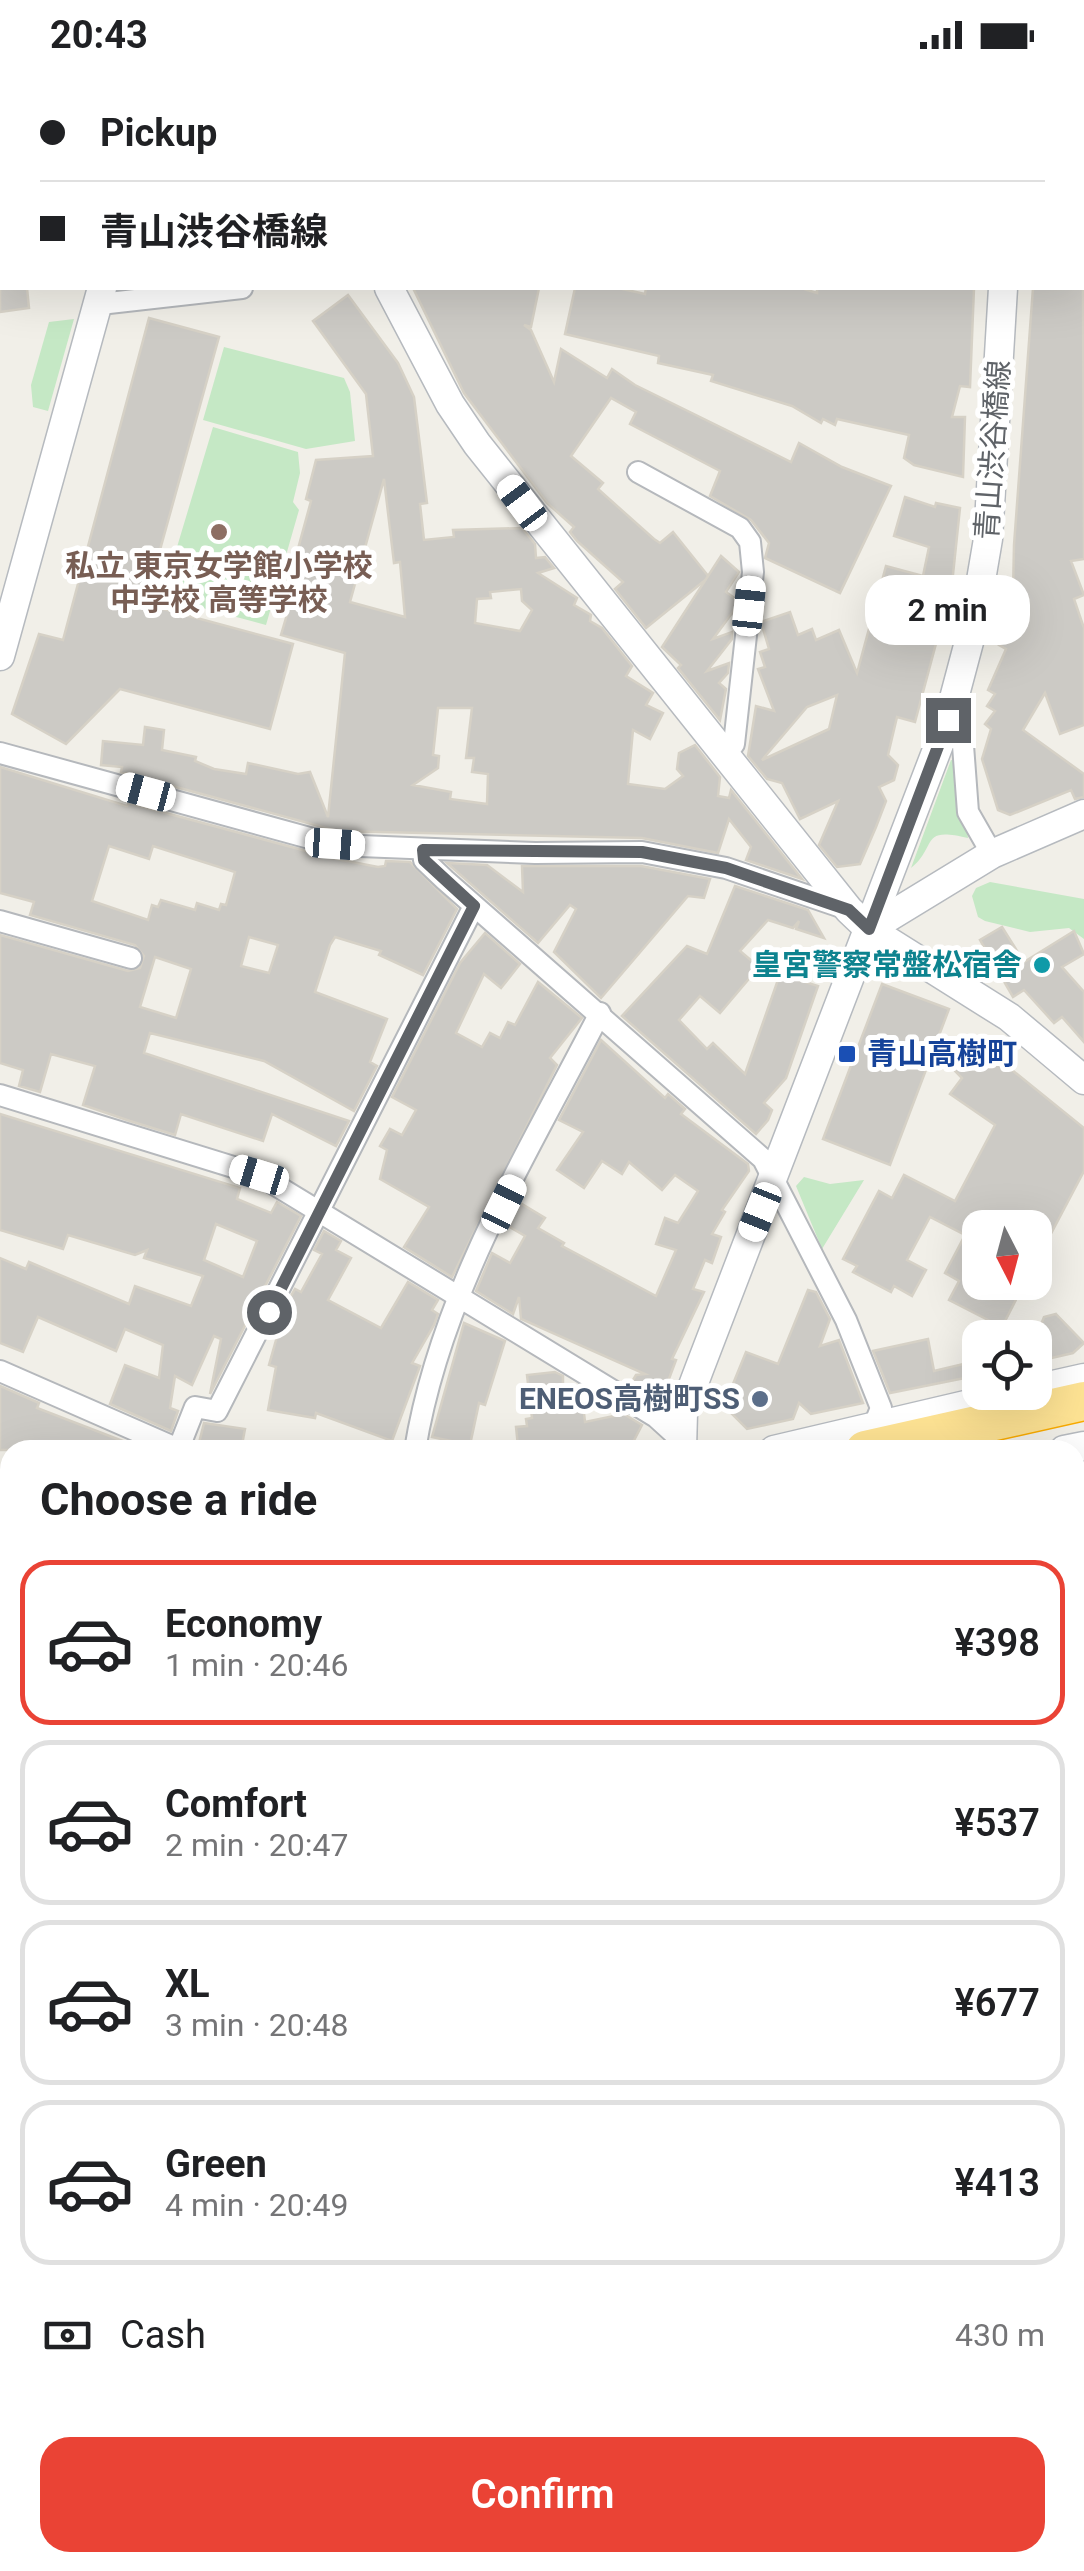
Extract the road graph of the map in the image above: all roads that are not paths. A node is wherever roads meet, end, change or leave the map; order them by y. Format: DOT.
graph roads {
  1 [pos="207,290"];
  2 [pos="390,290"];
  3 [pos="1003,290"];
  4 [pos="101,296"];
  5 [pos="638,472"];
  6 [pos="0,656"];
  7 [pos="948,720"];
  8 [pos="0,753"];
  9 [pos="725,755"];
  10 [pos="1084,814"];
  11 [pos="423,850"];
  12 [pos="992,854"];
  13 [pos="474,906"];
  14 [pos="859,920"];
  15 [pos="0,921"];
  16 [pos="131,958"];
  17 [pos="600,1014"];
  18 [pos="1084,1080"];
  19 [pos="0,1096"];
  20 [pos="774,1178"];
  21 [pos="320,1212"];
  22 [pos="458,1295"];
  23 [pos="0,1371"];
  24 [pos="1084,1378"];
  25 [pos="1052,1385"];
  26 [pos="1084,1401"];
  27 [pos="963,1410"];
  28 [pos="1084,1425"];
  29 [pos="869,1439"];
  30 [pos="157,1440"];
  31 [pos="182,1440"];
  32 [pos="417,1440"];
  33 [pos="677,1440"];
  34 [pos="682,1440"];
  35 [pos="1017,1440"];
  1 -- 4 [label="street"];
  2 -- 9 [label="street"];
  3 -- 7 [label="street, 青山渋谷橋線"];
  4 -- 6 [label="street"];
  5 -- 9 [label="street"];
  7 -- 12 [label="street"];
  7 -- 14 [label="street, 青山渋谷橋線"];
  8 -- 11 [label="street"];
  9 -- 14 [label="street"];
  10 -- 12 [label="street"];
  11 -- 13 [label="street"];
  11 -- 14 [label="street"];
  12 -- 14 [label="street"];
  13 -- 17 [label="street"];
  13 -- 21 [label="street"];
  14 -- 18 [label="street"];
  14 -- 20 [label="street, 青山渋谷橋線"];
  15 -- 16 [label="street"];
  17 -- 20 [label="street"];
  17 -- 22 [label="street"];
  19 -- 21 [label="street"];
  20 -- 29 [label="street"];
  20 -- 34 [label="street, 青山渋谷橋線"];
  21 -- 22 [label="street"];
  21 -- 31 [label="street"];
  22 -- 32 [label="street"];
  22 -- 33 [label="street"];
  23 -- 30 [label="street"];
  24 -- 25 [label="street"];
  26 -- 29 [label="highway"];
  27 -- 29 [label="street"];
  28 -- 35 [label="highway"];
}
